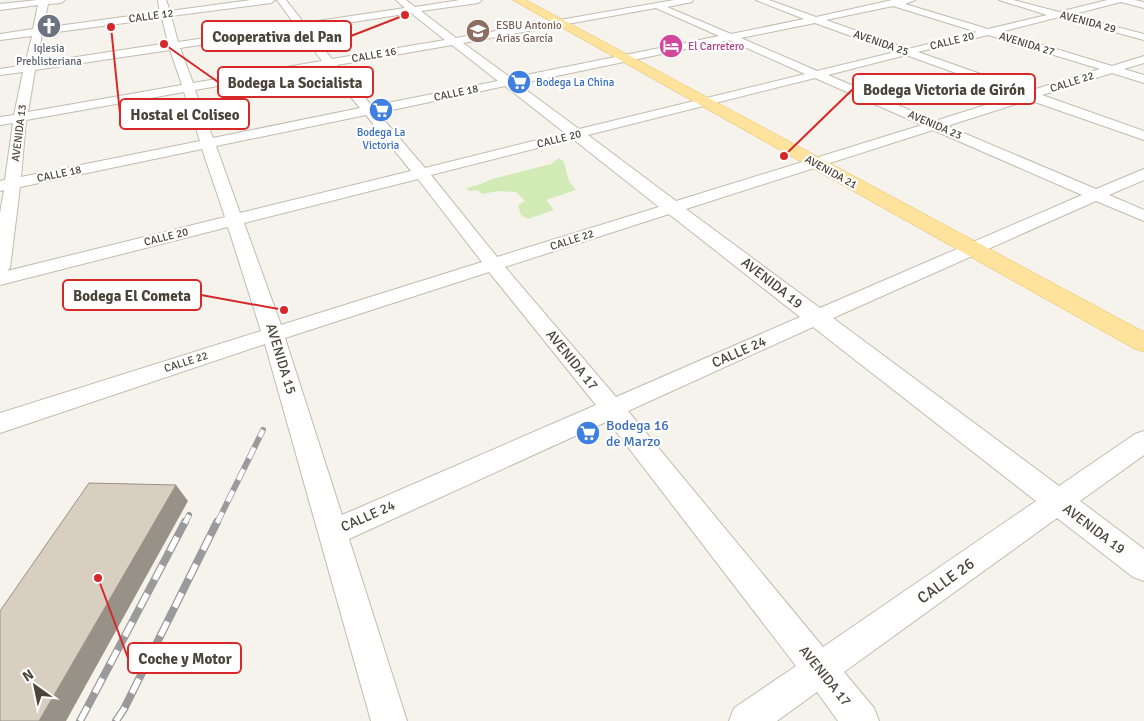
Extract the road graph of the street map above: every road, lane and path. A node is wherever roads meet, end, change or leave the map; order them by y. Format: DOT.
graph roads {
  1 [pos="61,0"];
  2 [pos="272,0"];
  3 [pos="281,0"];
  4 [pos="478,0"];
  5 [pos="518,0"];
  6 [pos="644,0"];
  7 [pos="689,0"];
  8 [pos="760,0"];
  9 [pos="911,0"];
  10 [pos="1003,0"];
  11 [pos="1118,0"];
  12 [pos="1123,0"];
  13 [pos="44,1"];
  14 [pos="887,2"];
  15 [pos="407,5"];
  16 [pos="1144,5"];
  17 [pos="656,6"];
  18 [pos="164,7"];
  19 [pos="0,8"];
  20 [pos="1059,14"];
  21 [pos="815,20"];
  22 [pos="559,22"];
  23 [pos="300,27"];
  24 [pos="37,32"];
  25 [pos="988,32"];
  26 [pos="0,36"];
  27 [pos="1144,36"];
  28 [pos="730,37"];
  29 [pos="454,41"];
  30 [pos="174,46"];
  31 [pos="907,52"];
  32 [pos="625,58"];
  33 [pos="1144,59"];
  34 [pos="329,62"];
  35 [pos="30,68"];
  36 [pos="1112,69"];
  37 [pos="0,72"];
  38 [pos="817,74"];
  39 [pos="1144,79"];
  40 [pos="509,82"];
  41 [pos="190,87"];
  42 [pos="1029,95"];
  43 [pos="704,102"];
  44 [pos="370,110"];
  45 [pos="20,117"];
  46 [pos="0,120"];
  47 [pos="936,125"];
  48 [pos="577,134"];
  49 [pos="1144,136"];
  50 [pos="209,143"];
  51 [pos="815,163"];
  52 [pos="422,174"];
  53 [pos="1144,174"];
  54 [pos="6,184"];
  55 [pos="1095,195"];
  56 [pos="674,208"];
  57 [pos="1144,216"];
  58 [pos="235,220"];
  59 [pos="972,248"];
  60 [pos="494,265"];
  61 [pos="0,268"];
  62 [pos="0,279"];
  63 [pos="816,317"];
  64 [pos="273,333"];
  65 [pos="1144,344"];
  66 [pos="613,410"];
  67 [pos="0,423"];
  68 [pos="1144,441"];
  69 [pos="1056,501"];
  70 [pos="333,532"];
  71 [pos="1144,567"];
  72 [pos="820,670"];
  73 [pos="389,721"];
  74 [pos="747,721"];
  75 [pos="861,721"];
  1 -- 13 [label="street"];
  2 -- 18 [label="street, CALLE 12"];
  3 -- 23 [label="street, AVENIDA 17"];
  4 -- 15 [label="street"];
  5 -- 22 [label="main road, AVENIDA 21"];
  6 -- 17 [label="street, AVENIDA 23"];
  7 -- 17 [label="street, CALLE 16"];
  8 -- 21 [label="street, AVENIDA 25"];
  9 -- 14 [label="street, CALLE 18"];
  10 -- 20 [label="street, AVENIDA 29"];
  11 -- 20 [label="street, CALLE 20"];
  12 -- 16 [label="street"];
  13 -- 19 [label="street"];
  13 -- 24 [label="street, AVENIDA 13"];
  14 -- 21 [label="street, CALLE 18"];
  14 -- 25 [label="street, AVENIDA 27"];
  15 -- 23 [label="street"];
  15 -- 29 [label="street, AVENIDA 19"];
  17 -- 22 [label="street, CALLE 16"];
  17 -- 28 [label="street, AVENIDA 23"];
  18 -- 24 [label="street, CALLE 12"];
  18 -- 30 [label="street, AVENIDA 15"];
  20 -- 25 [label="street, CALLE 20"];
  20 -- 27 [label="street, AVENIDA 29"];
  21 -- 28 [label="street, CALLE 18"];
  21 -- 31 [label="street, AVENIDA 25"];
  22 -- 29 [label="street, CALLE 16"];
  22 -- 32 [label="main road, AVENIDA 21"];
  23 -- 30 [label="street"];
  23 -- 34 [label="street, AVENIDA 17"];
  24 -- 26 [label="street, CALLE 12"];
  24 -- 35 [label="street, AVENIDA 13"];
  25 -- 31 [label="street, CALLE 20"];
  25 -- 36 [label="street, AVENIDA 27"];
  28 -- 32 [label="street, CALLE 18"];
  28 -- 38 [label="street, AVENIDA 23"];
  29 -- 34 [label="street, CALLE 16"];
  29 -- 40 [label="street, AVENIDA 19"];
  30 -- 35 [label="street"];
  30 -- 41 [label="street, AVENIDA 15"];
  31 -- 38 [label="street, CALLE 20"];
  31 -- 42 [label="street, AVENIDA 25"];
  32 -- 40 [label="street, CALLE 18"];
  32 -- 43 [label="main road, AVENIDA 21"];
  33 -- 36 [label="street, CALLE 22"];
  34 -- 41 [label="street, CALLE 16"];
  34 -- 44 [label="street, AVENIDA 17"];
  35 -- 37 [label="street"];
  35 -- 45 [label="street, AVENIDA 13"];
  36 -- 39 [label="street, AVENIDA 27"];
  36 -- 42 [label="street, CALLE 22"];
  38 -- 43 [label="street, CALLE 20"];
  38 -- 47 [label="street, AVENIDA 23"];
  40 -- 44 [label="street, CALLE 18"];
  40 -- 48 [label="street, AVENIDA 19"];
  41 -- 45 [label="street, CALLE 16"];
  41 -- 50 [label="street, AVENIDA 15"];
  42 -- 47 [label="street, CALLE 22"];
  42 -- 49 [label="street, AVENIDA 25"];
  43 -- 48 [label="street, CALLE 20"];
  43 -- 51 [label="main road, AVENIDA 21"];
  44 -- 50 [label="street, CALLE 18"];
  44 -- 52 [label="street, AVENIDA 17"];
  45 -- 46 [label="street, CALLE 16"];
  45 -- 54 [label="street, AVENIDA 13"];
  47 -- 51 [label="street, CALLE 22"];
  47 -- 55 [label="street, AVENIDA 23"];
  48 -- 52 [label="street, CALLE 20"];
  48 -- 56 [label="street, AVENIDA 19"];
  50 -- 54 [label="street, CALLE 18"];
  50 -- 58 [label="street, AVENIDA 15"];
  51 -- 56 [label="street, CALLE 22"];
  51 -- 59 [label="main road, AVENIDA 21"];
  52 -- 58 [label="street, CALLE 20"];
  52 -- 60 [label="street, AVENIDA 17"];
  53 -- 55 [label="street, CALLE 24"];
  54 -- 61 [label="street, AVENIDA 13"];
  55 -- 57 [label="street, AVENIDA 23"];
  55 -- 59 [label="street, CALLE 24"];
  56 -- 60 [label="street, CALLE 22"];
  56 -- 63 [label="street, AVENIDA 19"];
  58 -- 62 [label="street, CALLE 20"];
  58 -- 64 [label="street, AVENIDA 15"];
  59 -- 63 [label="street, CALLE 24"];
  59 -- 65 [label="main road, AVENIDA 21"];
  60 -- 64 [label="street, CALLE 22"];
  60 -- 66 [label="street, AVENIDA 17"];
  63 -- 66 [label="street, CALLE 24"];
  63 -- 69 [label="street, AVENIDA 19"];
  64 -- 67 [label="street, CALLE 22"];
  64 -- 70 [label="street, AVENIDA 15"];
  66 -- 70 [label="street, CALLE 24"];
  66 -- 72 [label="street, AVENIDA 17"];
  68 -- 69 [label="street, CALLE 26"];
  69 -- 71 [label="street, AVENIDA 19"];
  69 -- 72 [label="street, CALLE 26"];
  70 -- 73 [label="street, AVENIDA 15"];
  72 -- 74 [label="street, CALLE 26"];
  72 -- 75 [label="street, AVENIDA 17"];
}
